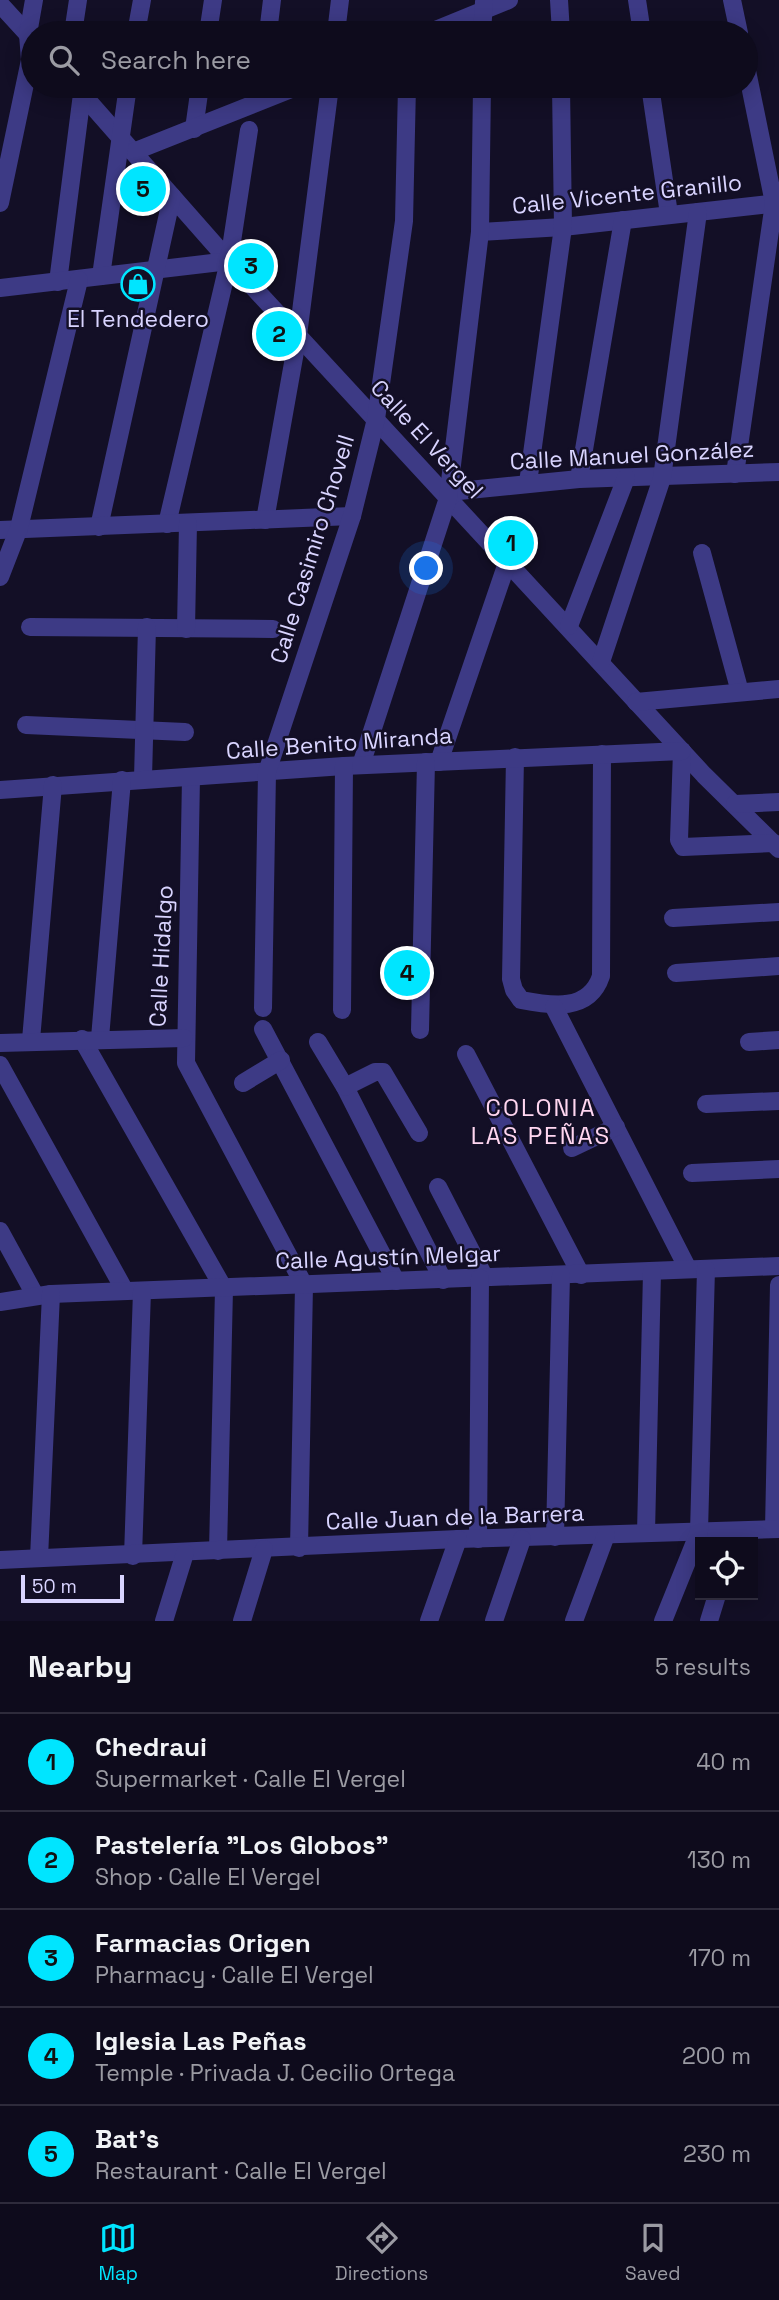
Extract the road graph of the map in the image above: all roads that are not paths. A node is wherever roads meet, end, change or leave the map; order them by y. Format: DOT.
graph roads {
  1 [pos="34,0"];
  2 [pos="78,0"];
  3 [pos="142,0"];
  4 [pos="213,0"];
  5 [pos="272,0"];
  6 [pos="340,0"];
  7 [pos="509,0"];
  8 [pos="559,0"];
  9 [pos="637,0"];
  10 [pos="732,0"];
  11 [pos="0,4"];
  12 [pos="483,5"];
  13 [pos="32,21"];
  14 [pos="75,21"];
  15 [pos="138,21"];
  16 [pos="210,21"];
  17 [pos="269,21"];
  18 [pos="337,21"];
  19 [pos="452,21"];
  20 [pos="560,21"];
  21 [pos="640,21"];
  22 [pos="736,21"];
  23 [pos="21,26"];
  24 [pos="22,98"];
  25 [pos="77,98"];
  26 [pos="85,98"];
  27 [pos="126,98"];
  28 [pos="198,98"];
  29 [pos="252,98"];
  30 [pos="328,98"];
  31 [pos="407,98"];
  32 [pos="482,98"];
  33 [pos="561,98"];
  34 [pos="652,98"];
  35 [pos="753,98"];
  36 [pos="194,129"];
  37 [pos="249,130"];
  38 [pos="120,137"];
  39 [pos="134,152"];
  40 [pos="172,196"];
  41 [pos="0,202"];
  42 [pos="776,203"];
  43 [pos="698,212"];
  44 [pos="669,214"];
  45 [pos="623,220"];
  46 [pos="563,227"];
  47 [pos="480,232"];
  48 [pos="229,261"];
  49 [pos="157,269"];
  50 [pos="101,276"];
  51 [pos="79,280"];
  52 [pos="58,282"];
  53 [pos="0,289"];
  54 [pos="298,335"];
  55 [pos="376,419"];
  56 [pos="779,472"];
  57 [pos="734,474"];
  58 [pos="626,478"];
  59 [pos="662,478"];
  60 [pos="579,479"];
  61 [pos="528,483"];
  62 [pos="448,498"];
  63 [pos="352,516"];
  64 [pos="265,520"];
  65 [pos="188,523"];
  66 [pos="167,524"];
  67 [pos="99,527"];
  68 [pos="19,528"];
  69 [pos="0,530"];
  70 [pos="702,553"];
  71 [pos="508,563"];
  72 [pos="0,576"];
  73 [pos="569,626"];
  74 [pos="30,627"];
  75 [pos="147,627"];
  76 [pos="186,629"];
  77 [pos="273,629"];
  78 [pos="601,662"];
  79 [pos="779,689"];
  80 [pos="740,692"];
  81 [pos="636,702"];
  82 [pos="26,724"];
  83 [pos="144,730"];
  84 [pos="185,732"];
  85 [pos="682,751"];
  86 [pos="602,754"];
  87 [pos="515,757"];
  88 [pos="432,762"];
  89 [pos="352,765"];
  90 [pos="267,772"];
  91 [pos="191,777"];
  92 [pos="143,778"];
  93 [pos="122,780"];
  94 [pos="53,785"];
  95 [pos="0,789"];
  96 [pos="779,802"];
  97 [pos="735,804"];
  98 [pos="776,846"];
  99 [pos="779,912"];
  100 [pos="673,918"];
  101 [pos="779,966"];
  102 [pos="676,973"];
  103 [pos="554,1007"];
  104 [pos="263,1008"];
  105 [pos="342,1010"];
  106 [pos="263,1028"];
  107 [pos="420,1030"];
  108 [pos="184,1038"];
  109 [pos="91,1039"];
  110 [pos="31,1040"];
  111 [pos="779,1040"];
  112 [pos="318,1042"];
  113 [pos="749,1042"];
  114 [pos="0,1043"];
  115 [pos="466,1054"];
  116 [pos="281,1060"];
  117 [pos="0,1065"];
  118 [pos="243,1083"];
  119 [pos="345,1087"];
  120 [pos="779,1101"];
  121 [pos="706,1104"];
  122 [pos="616,1127"];
  123 [pos="419,1133"];
  124 [pos="572,1148"];
  125 [pos="779,1170"];
  126 [pos="692,1173"];
  127 [pos="438,1186"];
  128 [pos="0,1231"];
  129 [pos="779,1266"];
  130 [pos="688,1269"];
  131 [pos="706,1269"];
  132 [pos="652,1272"];
  133 [pos="561,1275"];
  134 [pos="581,1275"];
  135 [pos="483,1278"];
  136 [pos="396,1280"];
  137 [pos="443,1280"];
  138 [pos="304,1285"];
  139 [pos="779,1285"];
  140 [pos="223,1289"];
  141 [pos="134,1291"];
  142 [pos="43,1295"];
  143 [pos="0,1303"];
  144 [pos="776,1529"];
  145 [pos="699,1532"];
  146 [pos="646,1533"];
  147 [pos="606,1535"];
  148 [pos="736,1536"];
  149 [pos="555,1537"];
  150 [pos="458,1539"];
  151 [pos="478,1539"];
  152 [pos="522,1539"];
  153 [pos="299,1548"];
  154 [pos="264,1549"];
  155 [pos="218,1551"];
  156 [pos="186,1553"];
  157 [pos="133,1556"];
  158 [pos="39,1558"];
  159 [pos="0,1560"];
  160 [pos="716,1600"];
  161 [pos="164,1621"];
  162 [pos="242,1621"];
  163 [pos="429,1621"];
  164 [pos="495,1621"];
  165 [pos="574,1621"];
  166 [pos="663,1621"];
  167 [pos="709,1621"];
  1 -- 13 [label="street"];
  2 -- 14 [label="street"];
  3 -- 15 [label="street"];
  4 -- 16 [label="street"];
  5 -- 17 [label="street"];
  6 -- 18 [label="street"];
  7 -- 12 [label="street"];
  8 -- 20 [label="street"];
  9 -- 21 [label="street"];
  10 -- 22 [label="street"];
  11 -- 23 [label="street"];
  12 -- 19 [label="street"];
  24 -- 41 [label="street"];
  25 -- 52 [label="street"];
  26 -- 38 [label="street, Calle El Vergel"];
  27 -- 38 [label="street"];
  28 -- 36 [label="street"];
  29 -- 36 [label="street"];
  30 -- 54 [label="street"];
  31 -- 55 [label="street, Calle Casimiro Chovell"];
  32 -- 47 [label="street"];
  33 -- 46 [label="street"];
  34 -- 44 [label="street"];
  35 -- 42 [label="street"];
  36 -- 39 [label="street"];
  37 -- 48 [label="street"];
  38 -- 39 [label="street, Calle El Vergel"];
  38 -- 50 [label="street"];
  39 -- 40 [label="street, Calle El Vergel"];
  40 -- 48 [label="street, Calle El Vergel"];
  40 -- 49 [label="street"];
  42 -- 43 [label="street, Calle Vicente Granillo"];
  42 -- 57 [label="street"];
  43 -- 44 [label="street, Calle Vicente Granillo"];
  43 -- 59 [label="street"];
  44 -- 45 [label="street, Calle Vicente Granillo"];
  45 -- 46 [label="street, Calle Vicente Granillo"];
  45 -- 60 [label="street"];
  46 -- 47 [label="street, Calle Vicente Granillo"];
  46 -- 61 [label="street"];
  47 -- 62 [label="street"];
  48 -- 49 [label="street"];
  48 -- 54 [label="street, Calle El Vergel"];
  48 -- 66 [label="street"];
  49 -- 50 [label="street"];
  49 -- 67 [label="street"];
  50 -- 51 [label="street"];
  51 -- 52 [label="street"];
  51 -- 68 [label="street"];
  52 -- 53 [label="street"];
  54 -- 55 [label="street, Calle El Vergel"];
  54 -- 64 [label="street"];
  55 -- 62 [label="street, Calle El Vergel"];
  55 -- 63 [label="street, Calle Casimiro Chovell"];
  56 -- 57 [label="street, Calle Manuel González"];
  57 -- 59 [label="street, Calle Manuel González"];
  58 -- 59 [label="street, Calle Manuel González"];
  58 -- 60 [label="street, Calle Manuel González"];
  58 -- 73 [label="street"];
  59 -- 78 [label="street"];
  60 -- 61 [label="street, Calle Manuel González"];
  61 -- 62 [label="street, Calle Manuel González"];
  62 -- 71 [label="street, Calle El Vergel"];
  62 -- 89 [label="street"];
  63 -- 64 [label="street"];
  63 -- 90 [label="street, Calle Casimiro Chovell"];
  64 -- 65 [label="street"];
  65 -- 66 [label="street"];
  65 -- 76 [label="street"];
  66 -- 67 [label="street"];
  67 -- 68 [label="street"];
  68 -- 69 [label="street"];
  68 -- 72 [label="street"];
  70 -- 80 [label="street"];
  71 -- 73 [label="street, Calle El Vergel"];
  71 -- 88 [label="street"];
  73 -- 78 [label="street, Calle El Vergel"];
  74 -- 75 [label="street"];
  75 -- 76 [label="street"];
  75 -- 83 [label="street"];
  76 -- 77 [label="street"];
  78 -- 81 [label="street, Calle El Vergel"];
  79 -- 80 [label="street"];
  80 -- 81 [label="street"];
  81 -- 85 [label="street, Calle El Vergel"];
  82 -- 83 [label="street"];
  83 -- 84 [label="street"];
  83 -- 92 [label="street"];
  85 -- 86 [label="street, Calle Benito Miranda"];
  85 -- 97 [label="street, Calle El Vergel"];
  85 -- 98 [label="street"];
  86 -- 87 [label="street, Calle Benito Miranda"];
  86 -- 103 [label="street"];
  87 -- 88 [label="street, Calle Benito Miranda"];
  87 -- 103 [label="street"];
  88 -- 89 [label="street, Calle Benito Miranda"];
  88 -- 107 [label="street"];
  89 -- 90 [label="street, Calle Benito Miranda"];
  89 -- 105 [label="street"];
  90 -- 91 [label="street, Calle Benito Miranda"];
  90 -- 104 [label="street, Calle Casimiro Chovell"];
  91 -- 92 [label="street, Calle Benito Miranda"];
  91 -- 108 [label="street, Calle Hidalgo"];
  92 -- 93 [label="street, Calle Benito Miranda"];
  93 -- 94 [label="street, Calle Benito Miranda"];
  93 -- 109 [label="street"];
  94 -- 95 [label="street, Calle Benito Miranda"];
  94 -- 110 [label="street"];
  96 -- 97 [label="street"];
  97 -- 98 [label="street, Calle El Vergel"];
  99 -- 100 [label="street"];
  101 -- 102 [label="street"];
  103 -- 122 [label="street"];
  106 -- 116 [label="street"];
  108 -- 109 [label="street, Calle Hidalgo"];
  108 -- 138 [label="street"];
  109 -- 110 [label="street, Calle Hidalgo"];
  109 -- 140 [label="street"];
  110 -- 114 [label="street, Calle Hidalgo"];
  111 -- 113 [label="street"];
  112 -- 119 [label="street"];
  115 -- 134 [label="street"];
  116 -- 118 [label="street"];
  116 -- 136 [label="street"];
  117 -- 141 [label="street"];
  119 -- 123 [label="street"];
  119 -- 137 [label="street"];
  120 -- 121 [label="street"];
  122 -- 124 [label="street"];
  122 -- 130 [label="street"];
  125 -- 126 [label="street"];
  127 -- 135 [label="street"];
  128 -- 142 [label="street"];
  129 -- 131 [label="street, Calle Agustín Melgar"];
  130 -- 131 [label="street, Calle Agustín Melgar"];
  130 -- 132 [label="street, Calle Agustín Melgar"];
  131 -- 145 [label="street"];
  132 -- 134 [label="street, Calle Agustín Melgar"];
  132 -- 146 [label="street"];
  133 -- 134 [label="street, Calle Agustín Melgar"];
  133 -- 135 [label="street, Calle Agustín Melgar"];
  133 -- 149 [label="street"];
  135 -- 137 [label="street, Calle Agustín Melgar"];
  135 -- 151 [label="street"];
  136 -- 137 [label="street, Calle Agustín Melgar"];
  136 -- 138 [label="street, Calle Agustín Melgar"];
  138 -- 140 [label="street, Calle Agustín Melgar"];
  138 -- 153 [label="street"];
  139 -- 144 [label="street"];
  140 -- 141 [label="street, Calle Agustín Melgar"];
  140 -- 155 [label="street"];
  141 -- 142 [label="street, Calle Agustín Melgar"];
  141 -- 157 [label="street"];
  142 -- 143 [label="street, Calle Agustín Melgar"];
  142 -- 158 [label="street"];
  144 -- 148 [label="street, Calle Juan de la Barrera"];
  145 -- 146 [label="street, Calle Juan de la Barrera"];
  145 -- 148 [label="street, Calle Juan de la Barrera"];
  145 -- 166 [label="street"];
  146 -- 147 [label="street, Calle Juan de la Barrera"];
  147 -- 149 [label="street, Calle Juan de la Barrera"];
  147 -- 165 [label="street"];
  149 -- 152 [label="street, Calle Juan de la Barrera"];
  150 -- 151 [label="street, Calle Juan de la Barrera"];
  150 -- 153 [label="street, Calle Juan de la Barrera"];
  150 -- 163 [label="street"];
  151 -- 152 [label="street, Calle Juan de la Barrera"];
  152 -- 164 [label="street"];
  153 -- 154 [label="street, Calle Juan de la Barrera"];
  154 -- 155 [label="street, Calle Juan de la Barrera"];
  154 -- 162 [label="street"];
  155 -- 156 [label="street, Calle Juan de la Barrera"];
  156 -- 157 [label="street, Calle Juan de la Barrera"];
  156 -- 161 [label="street"];
  157 -- 158 [label="street, Calle Juan de la Barrera"];
  158 -- 159 [label="street, Calle Juan de la Barrera"];
  160 -- 167 [label="street"];
}
